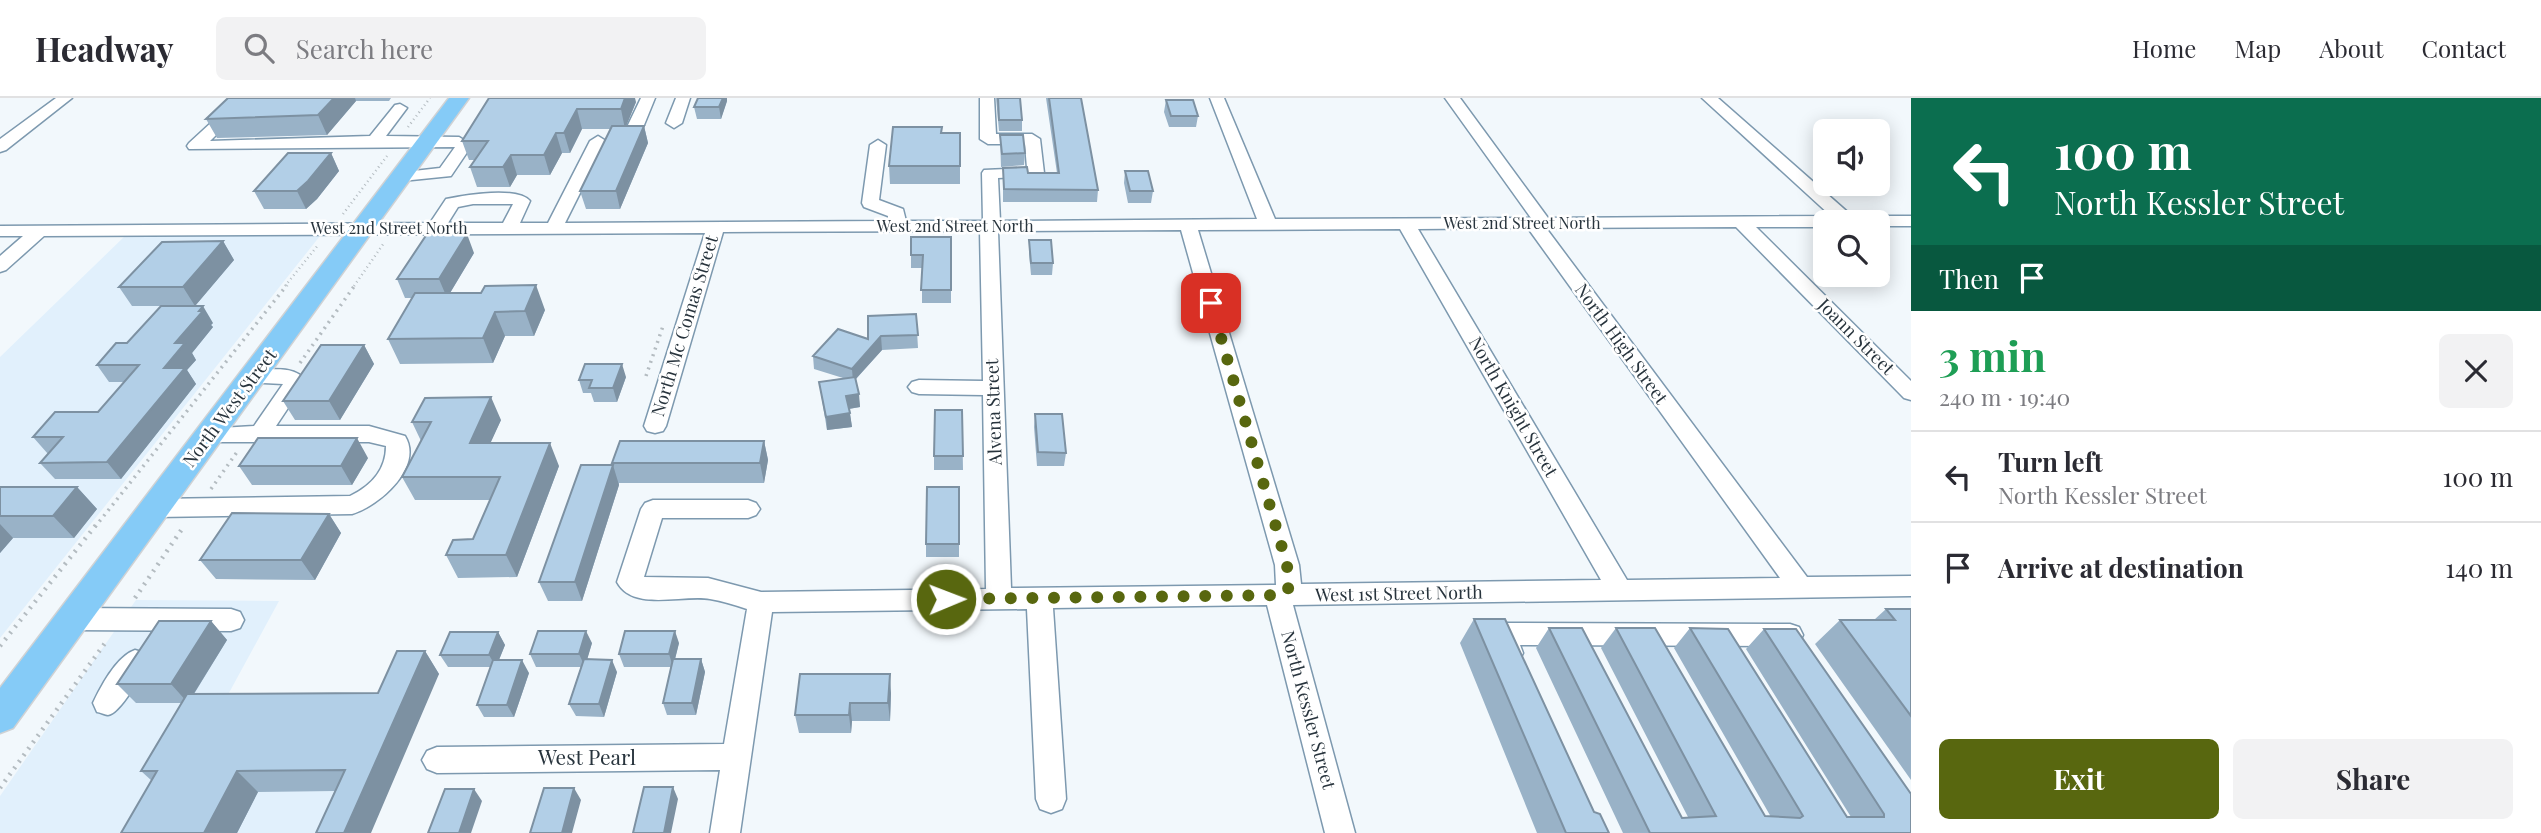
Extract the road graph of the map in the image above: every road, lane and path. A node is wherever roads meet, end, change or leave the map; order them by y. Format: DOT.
graph roads {
  1 [pos="65,98"];
  2 [pos="247,98"];
  3 [pos="430,98"];
  4 [pos="459,98"];
  5 [pos="648,98"];
  6 [pos="683,98"];
  7 [pos="987,98"];
  8 [pos="1217,98"];
  9 [pos="1452,98"];
  10 [pos="1709,98"];
  11 [pos="400,108"];
  12 [pos="674,123"];
  13 [pos="636,125"];
  14 [pos="374,141"];
  15 [pos="398,141"];
  16 [pos="598,141"];
  17 [pos="428,142"];
  18 [pos="878,145"];
  19 [pos="0,147"];
  20 [pos="440,175"];
  21 [pos="402,176"];
  22 [pos="452,203"];
  23 [pos="1835,210"];
  24 [pos="1813,221"];
  25 [pos="1890,221"];
  26 [pos="1911,221"];
  27 [pos="352,222"];
  28 [pos="1741,222"];
  29 [pos="1537,223"];
  30 [pos="1406,224"];
  31 [pos="1188,225"];
  32 [pos="1268,225"];
  33 [pos="897,226"];
  34 [pos="990,226"];
  35 [pos="716,227"];
  36 [pos="436,228"];
  37 [pos="509,228"];
  38 [pos="554,228"];
  39 [pos="0,231"];
  40 [pos="39,231"];
  41 [pos="307,242"];
  42 [pos="0,266"];
  43 [pos="663,325"];
  44 [pos="646,376"];
  45 [pos="254,377"];
  46 [pos="919,387"];
  47 [pos="993,388"];
  48 [pos="1911,393"];
  49 [pos="655,426"];
  50 [pos="211,434"];
  51 [pos="260,434"];
  52 [pos="156,508"];
  53 [pos="748,509"];
  54 [pos="1911,586"];
  55 [pos="1801,588"];
  56 [pos="1620,591"];
  57 [pos="1283,595"];
  58 [pos="1039,597"];
  59 [pos="999,598"];
  60 [pos="761,602"];
  61 [pos="73,619"];
  62 [pos="162,620"];
  63 [pos="231,620"];
  64 [pos="0,646"];
  65 [pos="1806,657"];
  66 [pos="1518,671"];
  67 [pos="107,704"];
  68 [pos="0,717"];
  69 [pos="737,757"];
  70 [pos="437,760"];
  71 [pos="1051,799"];
  72 [pos="725,833"];
  73 [pos="1340,833"];
  1 -- 19 [label="street"];
  2 -- 14 [label="street"];
  3 -- 15 [label="path"];
  4 -- 17 [label="main road, North West Street"];
  5 -- 13 [label="lane"];
  6 -- 12 [label="street"];
  7 -- 34 [label="street, Alvena Street"];
  8 -- 32 [label="street"];
  9 -- 29 [label="street, North High Street"];
  10 -- 23 [label="street"];
  11 -- 14 [label="street"];
  14 -- 15 [label="street"];
  15 -- 17 [label="street"];
  15 -- 27 [label="path"];
  16 -- 38 [label="street"];
  17 -- 20 [label="street"];
  17 -- 21 [label="main road, North West Street"];
  18 -- 33 [label="street"];
  20 -- 21 [label="street"];
  20 -- 22 [label="street"];
  21 -- 27 [label="main road, North West Street"];
  22 -- 36 [label="street"];
  22 -- 37 [label="street"];
  24 -- 28 [label="street, West 2nd Street North"];
  25 -- 26 [label="street, West 2nd Street North"];
  27 -- 36 [label="street, West 2nd Street North"];
  27 -- 40 [label="street, West 2nd Street North"];
  27 -- 45 [label="main road, North West Street"];
  28 -- 29 [label="street, West 2nd Street North"];
  28 -- 48 [label="street, Joann Street"];
  29 -- 30 [label="street, West 2nd Street North"];
  29 -- 55 [label="street, North High Street"];
  30 -- 32 [label="street, West 2nd Street North"];
  30 -- 56 [label="street, North Knight Street"];
  31 -- 32 [label="street, West 2nd Street North"];
  31 -- 34 [label="street, West 2nd Street North"];
  31 -- 57 [label="street, North Kessler Street"];
  33 -- 34 [label="street, West 2nd Street North"];
  33 -- 35 [label="street, West 2nd Street North"];
  34 -- 47 [label="street, Alvena Street"];
  35 -- 38 [label="street, West 2nd Street North"];
  35 -- 49 [label="street, North Mc Comas Street"];
  36 -- 37 [label="street, West 2nd Street North"];
  37 -- 38 [label="street, West 2nd Street North"];
  39 -- 40 [label="street, West 2nd Street North"];
  40 -- 42 [label="street"];
  41 -- 64 [label="path"];
  43 -- 44 [label="path"];
  45 -- 50 [label="main road, North West Street"];
  45 -- 51 [label="street"];
  46 -- 47 [label="street"];
  47 -- 59 [label="street, Alvena Street"];
  50 -- 51 [label="street"];
  50 -- 52 [label="main road, North West Street"];
  51 -- 52 [label="street"];
  52 -- 61 [label="main road, North West Street"];
  53 -- 60 [label="street, West 1st Street North"];
  54 -- 55 [label="street, West 1st Street North"];
  55 -- 56 [label="street, West 1st Street North"];
  56 -- 57 [label="street, West 1st Street North"];
  57 -- 58 [label="street, West 1st Street North"];
  57 -- 73 [label="street, North Kessler Street"];
  58 -- 59 [label="street, West 1st Street North"];
  58 -- 71 [label="street"];
  59 -- 60 [label="street, West 1st Street North"];
  60 -- 69 [label="street"];
  61 -- 62 [label="street"];
  61 -- 68 [label="main road, North West Street"];
  62 -- 63 [label="street"];
  62 -- 67 [label="street"];
  65 -- 66 [label="street"];
  69 -- 70 [label="street, West Pearl"];
  69 -- 72 [label="street"];
}
